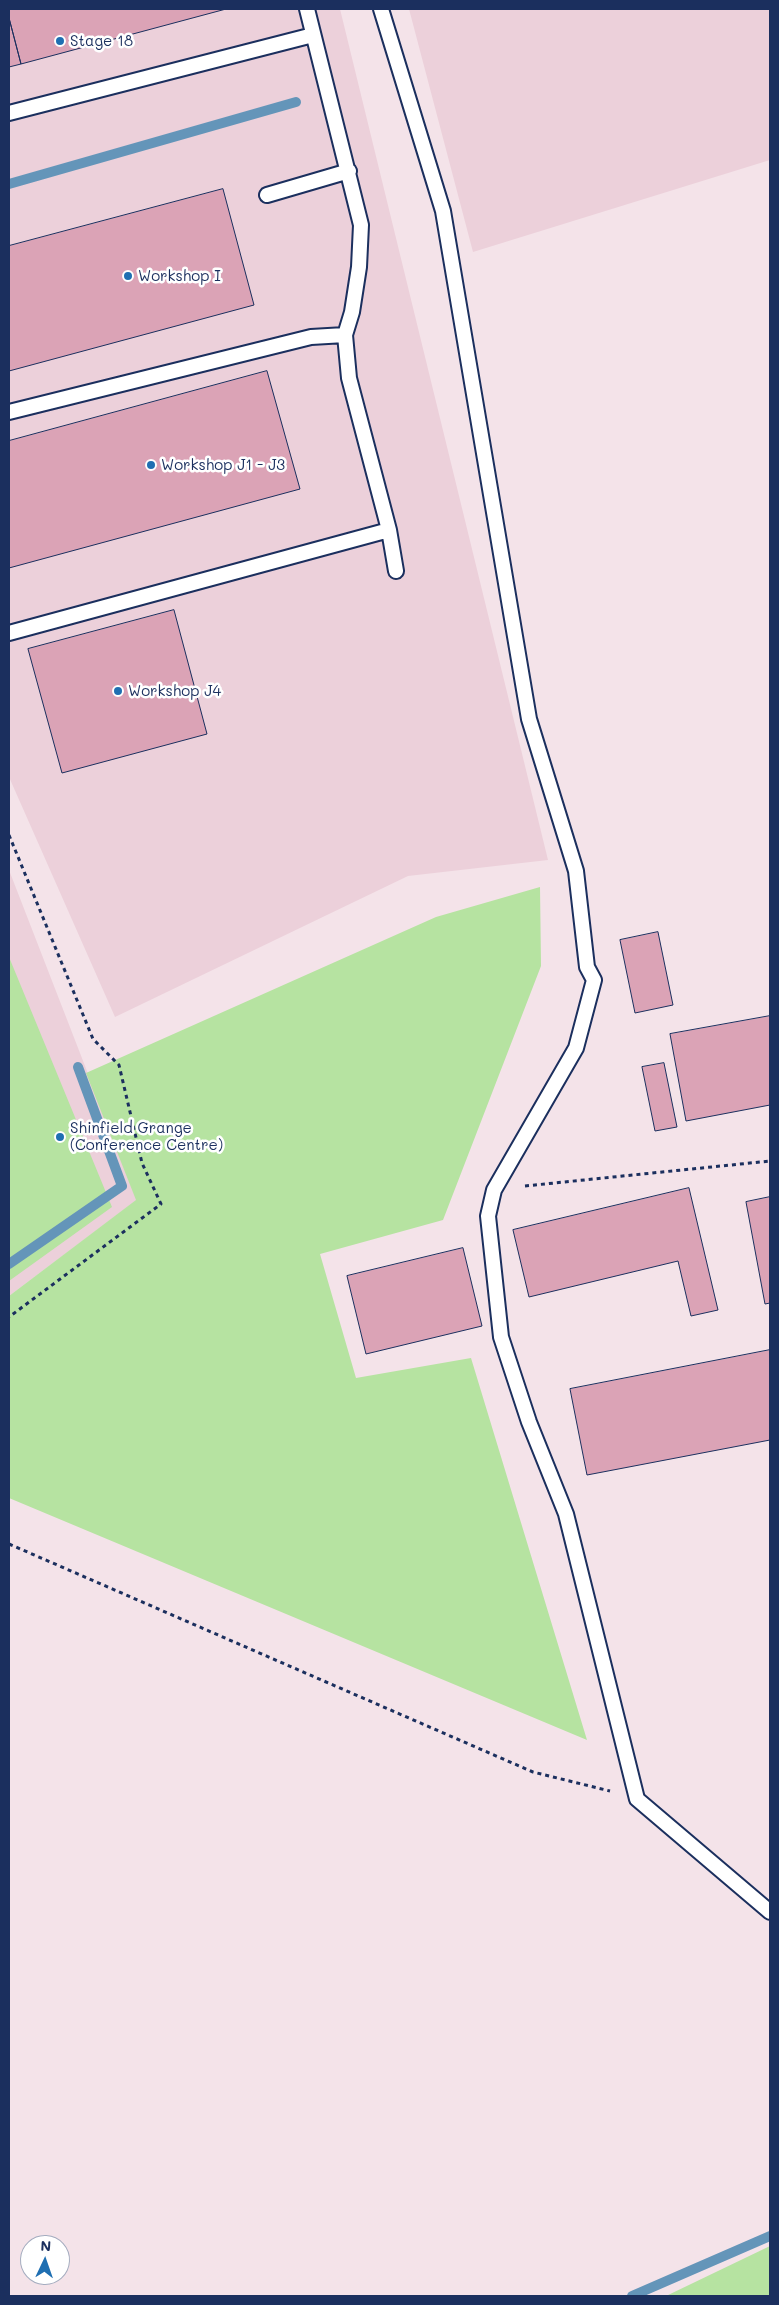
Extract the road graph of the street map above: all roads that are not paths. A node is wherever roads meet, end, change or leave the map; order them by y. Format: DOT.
graph roads {
  1 [pos="307,9"];
  2 [pos="381,9"];
  3 [pos="313,34"];
  4 [pos="9,112"];
  5 [pos="349,171"];
  6 [pos="267,195"];
  7 [pos="345,335"];
  8 [pos="9,412"];
  9 [pos="389,530"];
  10 [pos="396,571"];
  11 [pos="9,633"];
  12 [pos="770,1912"];
  1 -- 3 [label="lane"];
  2 -- 12 [label="lane"];
  3 -- 4 [label="lane"];
  3 -- 5 [label="lane"];
  5 -- 6 [label="lane"];
  5 -- 7 [label="lane"];
  7 -- 8 [label="lane"];
  7 -- 9 [label="lane"];
  9 -- 10 [label="lane"];
  9 -- 11 [label="lane"];
}
